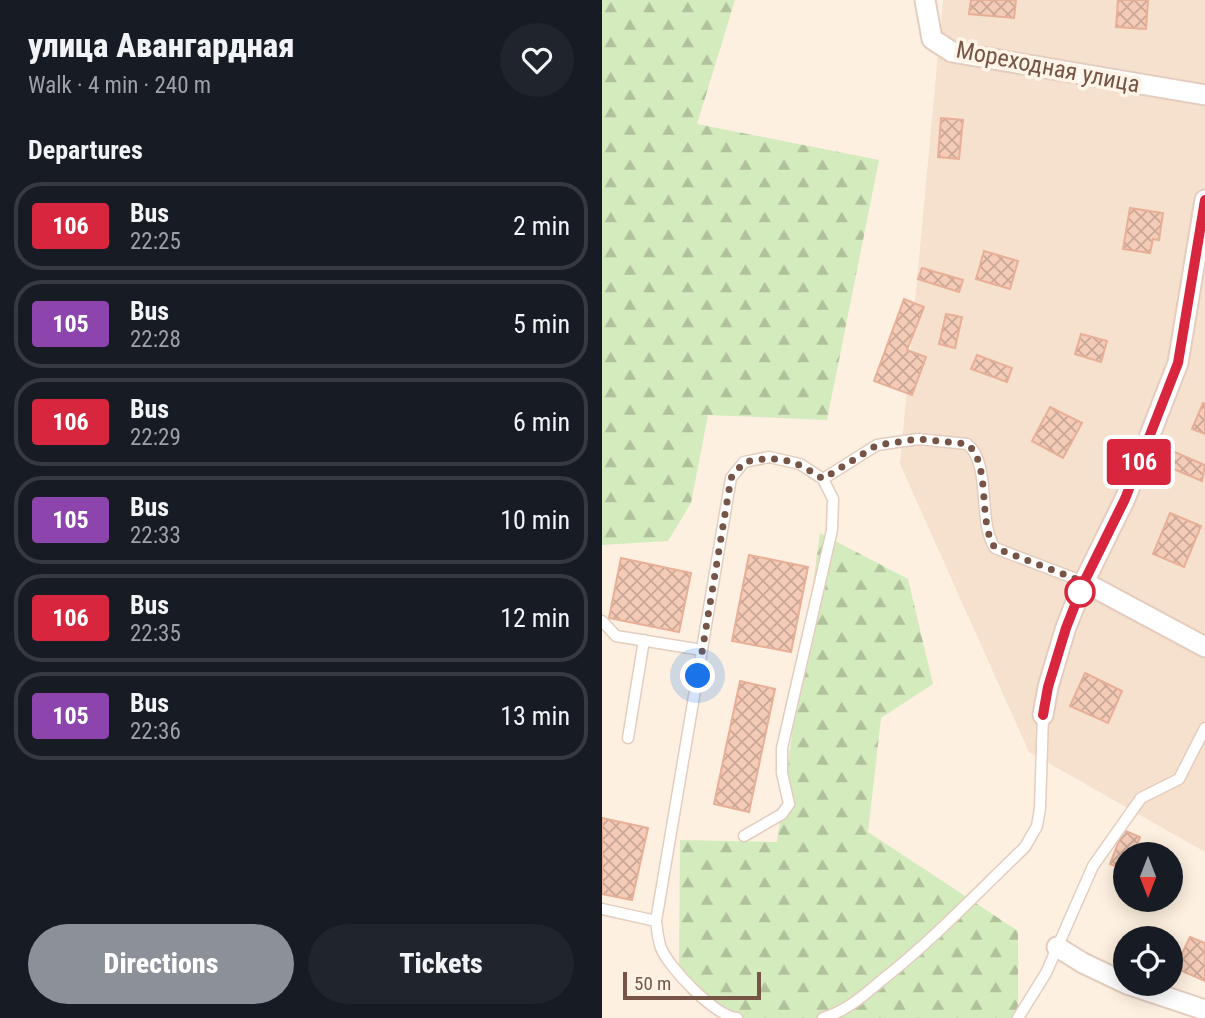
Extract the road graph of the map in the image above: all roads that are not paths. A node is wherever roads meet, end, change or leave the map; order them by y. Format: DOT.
graph roads {
  1 [pos="925,0"];
  2 [pos="1205,95"];
  3 [pos="1205,200"];
  4 [pos="823,479"];
  5 [pos="1084,582"];
  6 [pos="602,621"];
  7 [pos="644,640"];
  8 [pos="1205,647"];
  9 [pos="702,650"];
  10 [pos="1043,715"];
  11 [pos="1205,728"];
  12 [pos="628,738"];
  13 [pos="744,836"];
  14 [pos="602,909"];
  15 [pos="656,921"];
  16 [pos="1057,947"];
  17 [pos="1113,977"];
  18 [pos="1164,996"];
  19 [pos="1205,1010"];
  20 [pos="737,1018"];
  21 [pos="823,1018"];
  22 [pos="1018,1018"];
  1 -- 2 [label="street, Мореходная улица"];
  3 -- 5 [label="street"];
  4 -- 5 [label="lane"];
  4 -- 9 [label="lane"];
  4 -- 13 [label="lane"];
  5 -- 8 [label="street"];
  5 -- 10 [label="street"];
  6 -- 7 [label="lane"];
  7 -- 9 [label="lane"];
  7 -- 12 [label="lane"];
  9 -- 15 [label="lane"];
  10 -- 21 [label="lane"];
  11 -- 16 [label="lane"];
  14 -- 15 [label="lane"];
  15 -- 20 [label="lane"];
  16 -- 17 [label="street"];
  16 -- 22 [label="lane"];
  18 -- 19 [label="street"];
}
